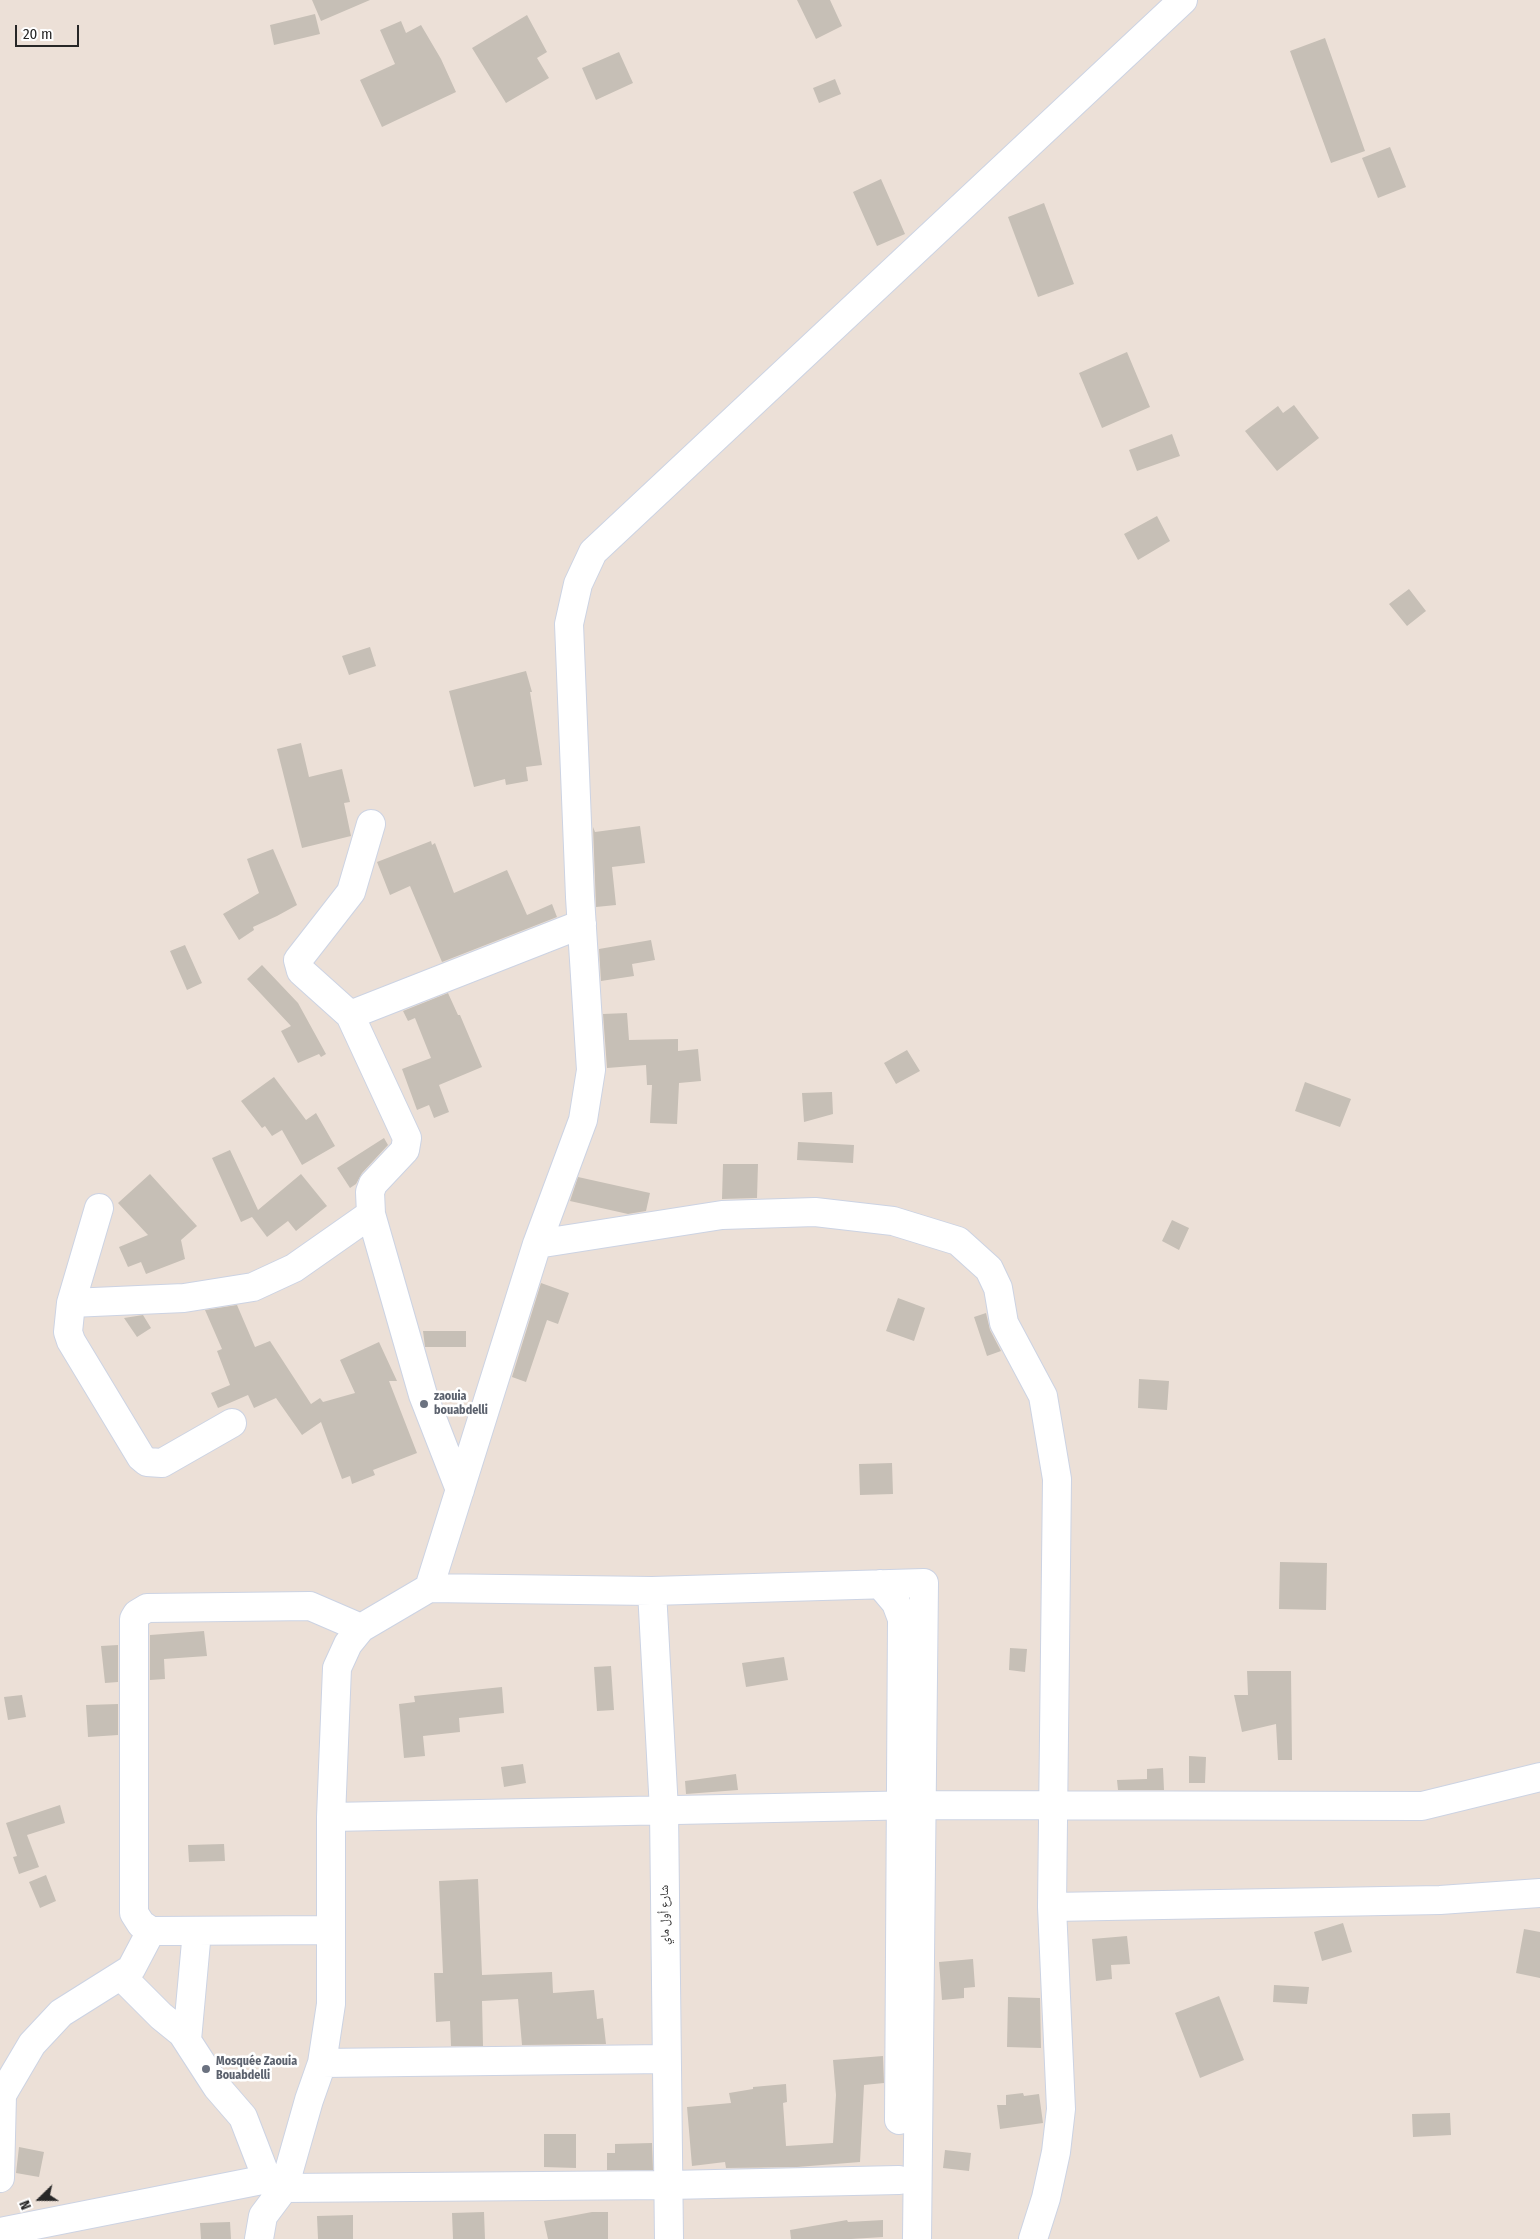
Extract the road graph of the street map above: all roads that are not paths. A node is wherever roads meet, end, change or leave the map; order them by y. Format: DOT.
graph roads {
  1 [pos="1183,0"];
  2 [pos="371,824"];
  3 [pos="582,924"];
  4 [pos="350,1015"];
  5 [pos="99,1208"];
  6 [pos="371,1214"];
  7 [pos="537,1244"];
  8 [pos="71,1303"];
  9 [pos="232,1423"];
  10 [pos="460,1490"];
  11 [pos="430,1588"];
  12 [pos="652,1591"];
  13 [pos="361,1628"];
  14 [pos="1540,1777"];
  15 [pos="912,1805"];
  16 [pos="1051,1806"];
  17 [pos="664,1810"];
  18 [pos="331,1817"];
  19 [pos="1540,1893"];
  20 [pos="1052,1907"];
  21 [pos="331,1930"];
  22 [pos="151,1931"];
  23 [pos="197,1931"];
  24 [pos="121,1976"];
  25 [pos="187,2040"];
  26 [pos="666,2059"];
  27 [pos="322,2063"];
  28 [pos="0,2178"];
  29 [pos="899,2180"];
  30 [pos="275,2184"];
  31 [pos="669,2185"];
  32 [pos="0,2232"];
  33 [pos="259,2239"];
  34 [pos="669,2239"];
  35 [pos="899,2239"];
  36 [pos="917,2239"];
  37 [pos="1033,2239"];
  1 -- 3 [label="street"];
  2 -- 4 [label="street"];
  3 -- 4 [label="street"];
  3 -- 7 [label="street"];
  4 -- 6 [label="street"];
  5 -- 8 [label="street"];
  6 -- 8 [label="street"];
  6 -- 10 [label="street"];
  7 -- 10 [label="street"];
  7 -- 16 [label="street"];
  8 -- 9 [label="street"];
  10 -- 11 [label="street"];
  11 -- 12 [label="street"];
  11 -- 13 [label="street"];
  12 -- 15 [label="street"];
  12 -- 17 [label="street, شارع أول ماي"];
  13 -- 18 [label="street"];
  13 -- 22 [label="street"];
  14 -- 16 [label="street"];
  15 -- 16 [label="street"];
  15 -- 17 [label="street"];
  15 -- 29 [label="street"];
  15 -- 36 [label="street"];
  16 -- 20 [label="street"];
  17 -- 18 [label="street"];
  17 -- 26 [label="street, شارع أول ماي"];
  18 -- 21 [label="street"];
  19 -- 20 [label="street"];
  20 -- 37 [label="street"];
  21 -- 23 [label="street"];
  21 -- 27 [label="street"];
  22 -- 23 [label="street"];
  22 -- 24 [label="street"];
  23 -- 25 [label="street"];
  24 -- 25 [label="street"];
  24 -- 28 [label="street"];
  25 -- 30 [label="street"];
  26 -- 27 [label="street"];
  26 -- 31 [label="street, شارع أول ماي"];
  27 -- 30 [label="street"];
  29 -- 31 [label="street"];
  29 -- 35 [label="street"];
  30 -- 31 [label="street"];
  30 -- 32 [label="street"];
  30 -- 33 [label="street"];
  31 -- 34 [label="street, شارع أول ماي"];
}
